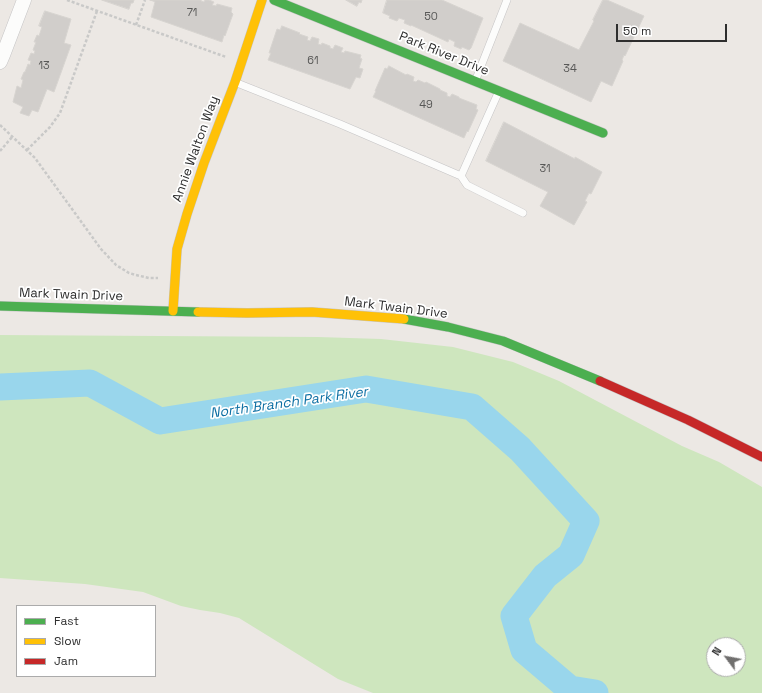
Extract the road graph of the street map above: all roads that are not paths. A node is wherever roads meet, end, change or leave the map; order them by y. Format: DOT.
graph roads {
  1 [pos="24,0"];
  2 [pos="262,0"];
  3 [pos="274,0"];
  4 [pos="507,0"];
  5 [pos="0,62"];
  6 [pos="475,81"];
  7 [pos="235,82"];
  8 [pos="500,91"];
  9 [pos="603,133"];
  10 [pos="461,176"];
  11 [pos="523,213"];
  12 [pos="0,306"];
  13 [pos="173,311"];
  14 [pos="762,456"];
  1 -- 5 [label="street"];
  2 -- 7 [label="street, Annie Walton Way"];
  3 -- 6 [label="street, Park River Drive"];
  4 -- 6 [label="lane"];
  6 -- 8 [label="street, Park River Drive"];
  7 -- 10 [label="lane"];
  7 -- 13 [label="street, Annie Walton Way"];
  8 -- 9 [label="street, Park River Drive"];
  8 -- 10 [label="lane"];
  10 -- 11 [label="lane"];
  12 -- 13 [label="street, Mark Twain Drive"];
  13 -- 14 [label="street, Mark Twain Drive"];
}
